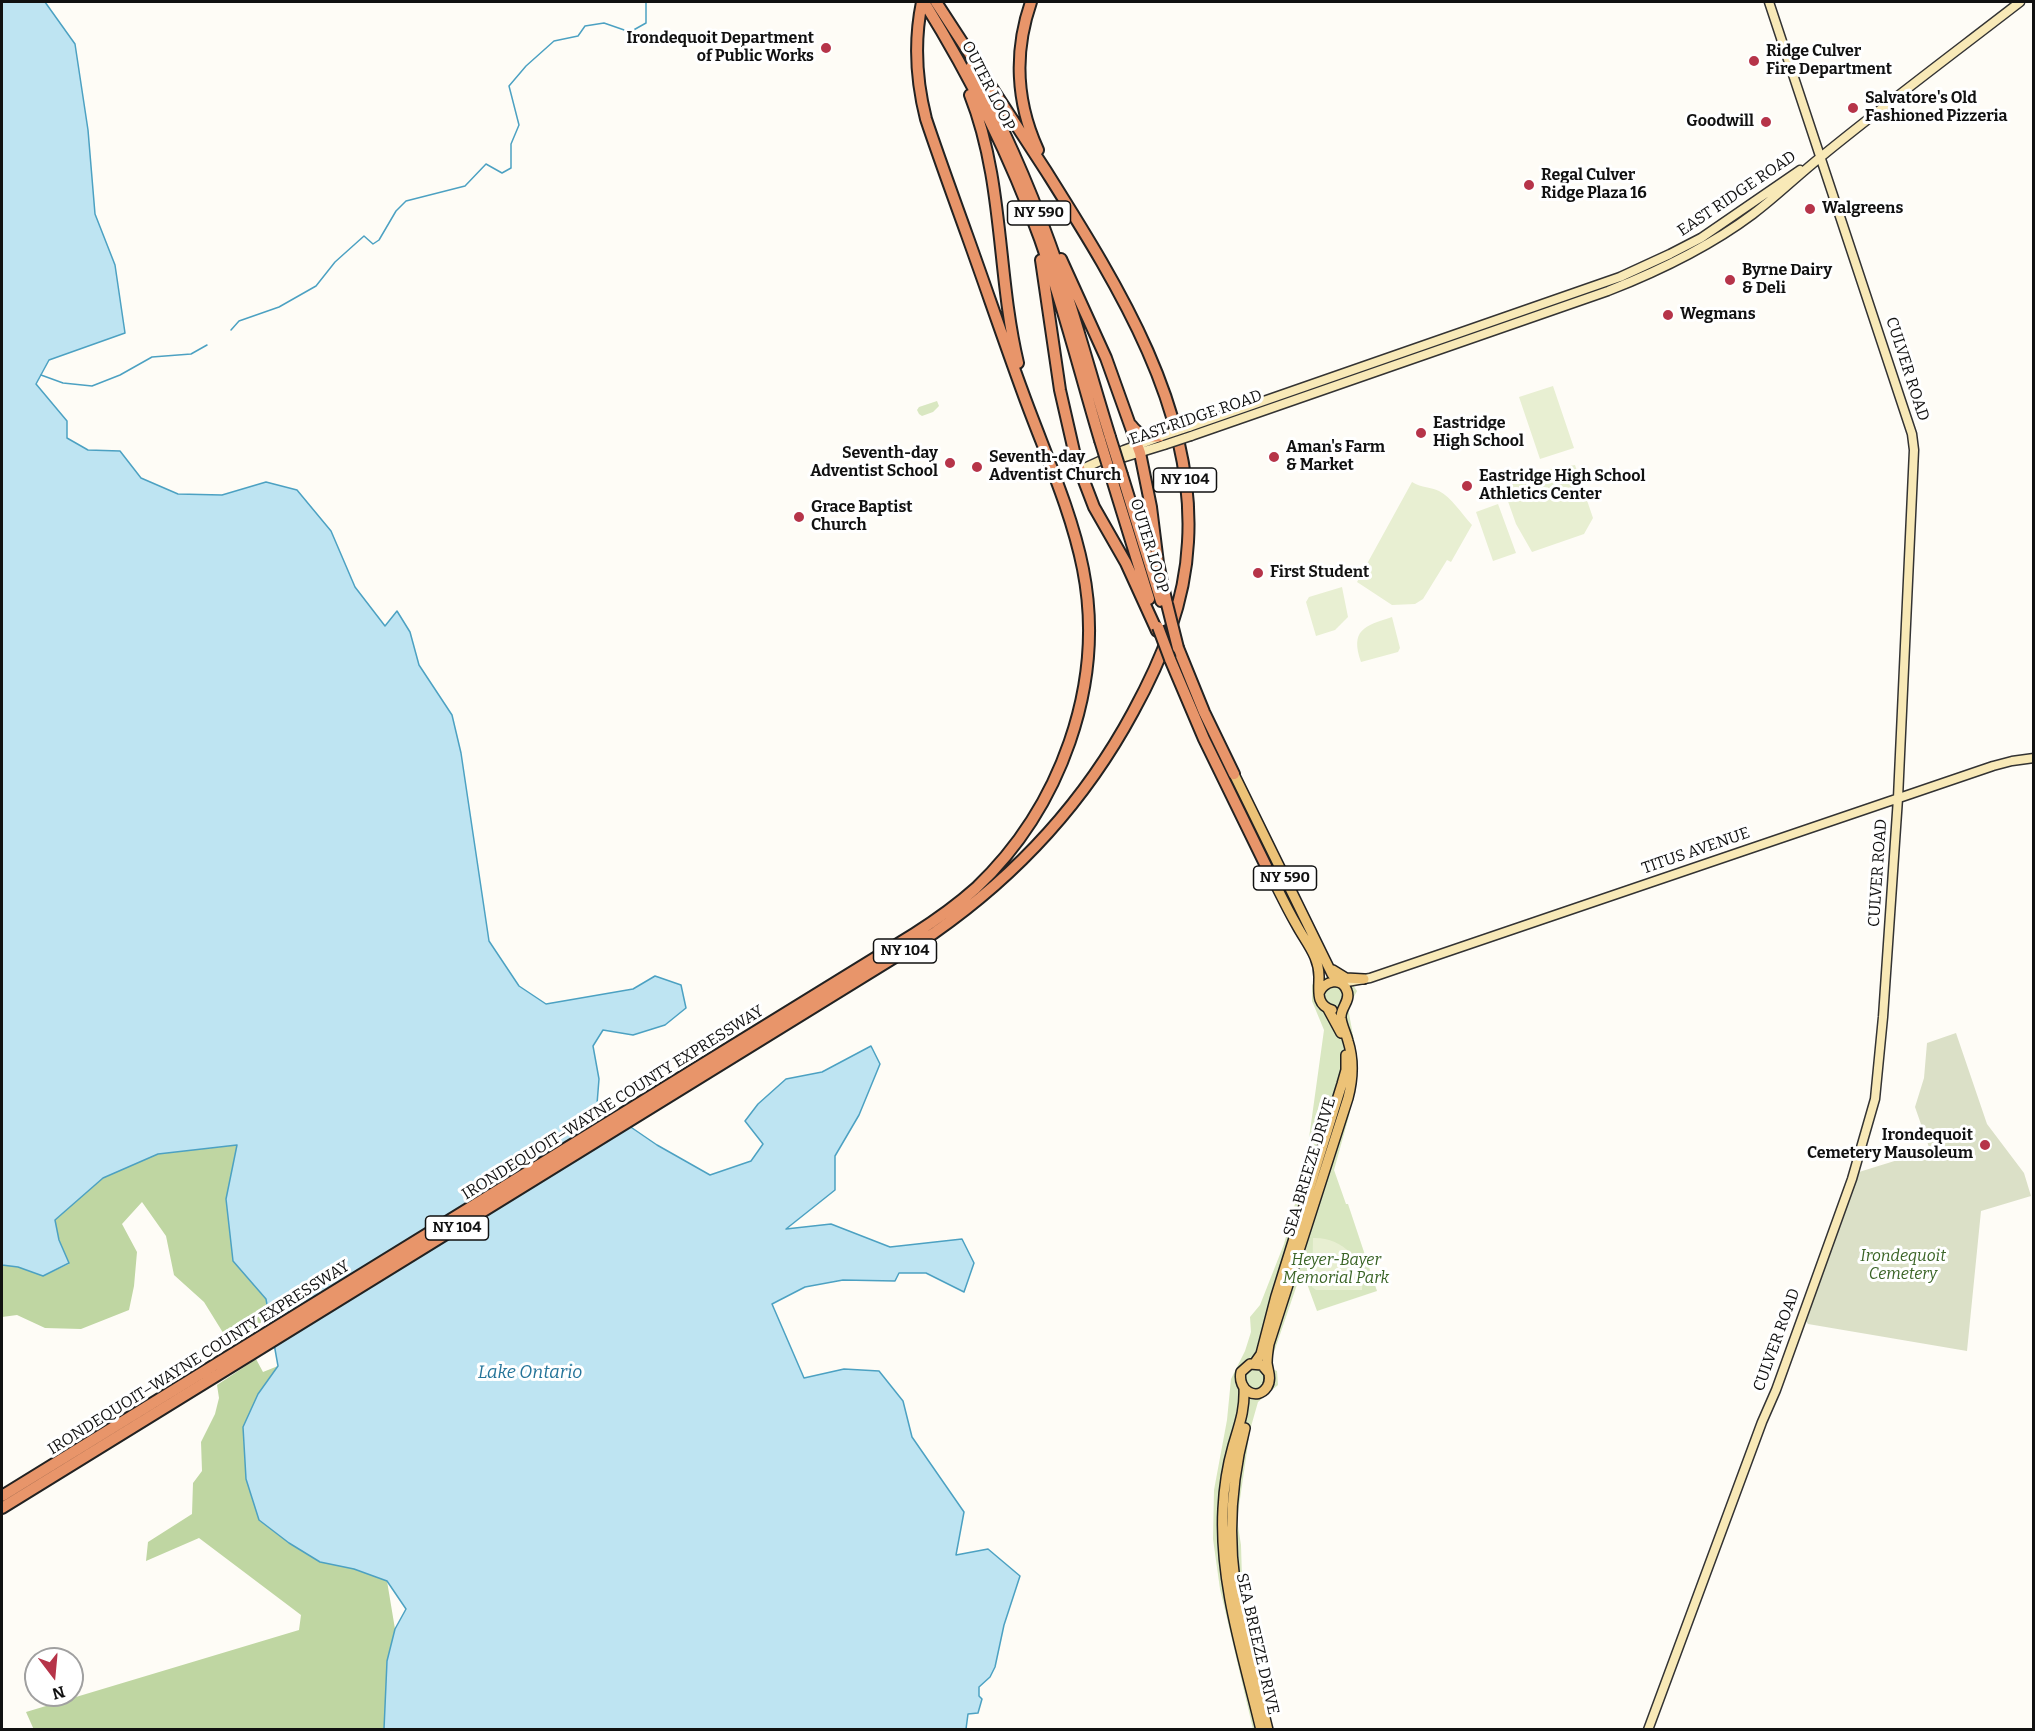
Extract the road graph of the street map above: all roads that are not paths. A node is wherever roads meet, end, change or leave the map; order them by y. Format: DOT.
graph roads {
  1 [pos="923,2"];
  2 [pos="936,2"];
  3 [pos="1031,2"];
  4 [pos="1769,2"];
  5 [pos="2020,2"];
  6 [pos="934,19"];
  7 [pos="1821,156"];
  8 [pos="1030,192"];
  9 [pos="1031,216"];
  10 [pos="1077,221"];
  11 [pos="1128,420"];
  12 [pos="1036,428"];
  13 [pos="1105,439"];
  14 [pos="1163,440"];
  15 [pos="1138,449"];
  16 [pos="1080,470"];
  17 [pos="1117,477"];
  18 [pos="1166,608"];
  19 [pos="1158,629"];
  20 [pos="2034,758"];
  21 [pos="1234,774"];
  22 [pos="1898,798"];
  23 [pos="1266,866"];
  24 [pos="1325,959"];
  25 [pos="1367,979"];
  26 [pos="1340,983"];
  27 [pos="1319,993"];
  28 [pos="1346,1002"];
  29 [pos="1328,1009"];
  30 [pos="672,1089"];
  31 [pos="236,1359"];
  32 [pos="1254,1364"];
  33 [pos="1268,1371"];
  34 [pos="1244,1388"];
  35 [pos="1259,1393"];
  36 [pos="2,1496"];
  37 [pos="2,1508"];
  38 [pos="1261,1730"];
  39 [pos="1268,1730"];
  40 [pos="1648,1730"];
  1 -- 6 [label="highway, OUTER LOOP / NY 590"];
  1 -- 12 [label="highway, NY 104"];
  2 -- 8 [label="highway, OUTER LOOP / NY 590"];
  2 -- 10 [label="highway"];
  3 -- 10 [label="highway, NY 104"];
  4 -- 7 [label="main road, CULVER ROAD"];
  5 -- 7 [label="main road, EAST RIDGE ROAD"];
  6 -- 9 [label="highway, OUTER LOOP / NY 590"];
  6 -- 12 [label="highway"];
  7 -- 14 [label="main road, EAST RIDGE ROAD, bridge"];
  7 -- 22 [label="main road, CULVER ROAD"];
  8 -- 11 [label="highway"];
  8 -- 13 [label="highway, OUTER LOOP / NY 590"];
  9 -- 13 [label="highway, OUTER LOOP / NY 590"];
  9 -- 16 [label="highway"];
  10 -- 30 [label="highway, IRONDEQUOIT–WAYNE COUNTY EXPRESSWAY / NY 104"];
  11 -- 14 [label="highway"];
  11 -- 15 [label="highway"];
  12 -- 30 [label="highway, IRONDEQUOIT–WAYNE COUNTY EXPRESSWAY / NY 104"];
  13 -- 17 [label="highway, OUTER LOOP / NY 590, bridge"];
  14 -- 15 [label="main road, EAST RIDGE ROAD"];
  15 -- 16 [label="main road, EAST RIDGE ROAD"];
  15 -- 18 [label="highway"];
  16 -- 19 [label="highway"];
  17 -- 18 [label="highway, OUTER LOOP / NY 590"];
  17 -- 19 [label="highway, OUTER LOOP / NY 590"];
  18 -- 21 [label="highway, NY 590, bridge"];
  19 -- 23 [label="highway, OUTER LOOP / NY 590, bridge"];
  20 -- 22 [label="main road, TITUS AVENUE"];
  21 -- 24 [label="main road, NY 590"];
  22 -- 25 [label="main road, TITUS AVENUE"];
  22 -- 40 [label="main road, CULVER ROAD"];
  23 -- 27 [label="main road, OUTER LOOP / NY 590"];
  24 -- 25 [label="main road"];
  24 -- 26 [label="main road, NY 590"];
  25 -- 26 [label="main road, TITUS AVENUE"];
  25 -- 28 [label="main road, TITUS AVENUE"];
  26 -- 27 [label="main road"];
  26 -- 28 [label="main road"];
  27 -- 29 [label="main road"];
  28 -- 29 [label="main road"];
  28 -- 33 [label="main road, SEA BREEZE DRIVE"];
  29 -- 32 [label="main road, SEA BREEZE DRIVE"];
  30 -- 31 [label="highway, NY 104"];
  31 -- 36 [label="highway, IRONDEQUOIT–WAYNE COUNTY EXPRESSWAY / NY 104"];
  31 -- 37 [label="highway, IRONDEQUOIT–WAYNE COUNTY EXPRESSWAY / NY 104"];
  32 -- 33 [label="main road"];
  32 -- 34 [label="main road"];
  33 -- 35 [label="main road"];
  34 -- 35 [label="main road"];
  34 -- 38 [label="main road, SEA BREEZE DRIVE"];
  35 -- 39 [label="main road, SEA BREEZE DRIVE"];
}
